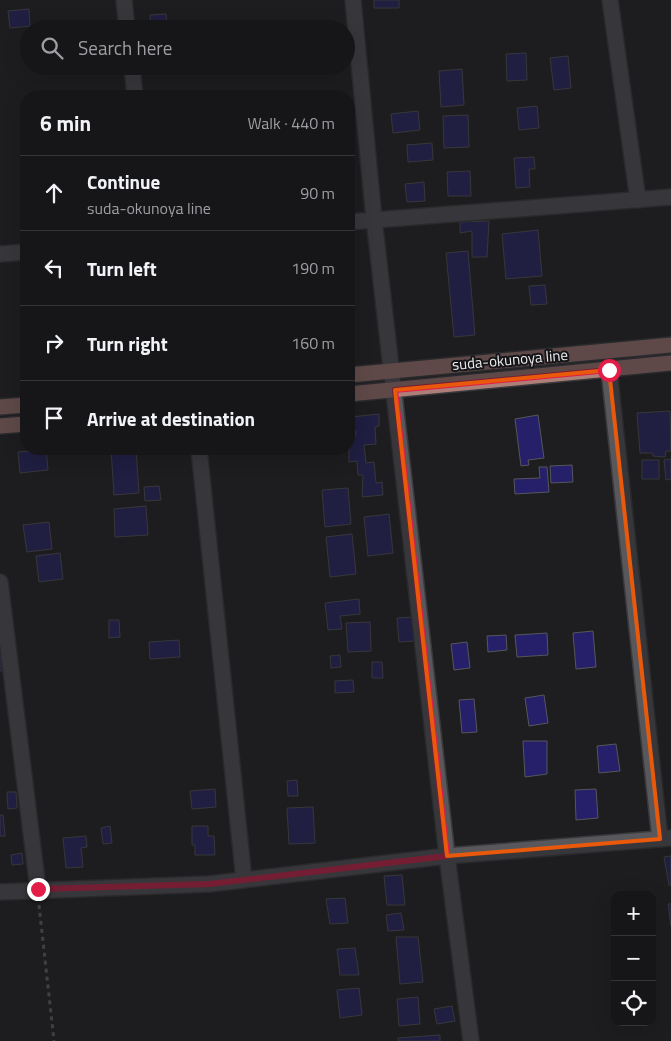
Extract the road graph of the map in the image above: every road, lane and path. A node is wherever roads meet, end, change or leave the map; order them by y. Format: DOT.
graph roads {
  1 [pos="124,0"];
  2 [pos="353,0"];
  3 [pos="610,0"];
  4 [pos="126,20"];
  5 [pos="355,20"];
  6 [pos="355,21"];
  7 [pos="133,75"];
  8 [pos="134,90"];
  9 [pos="671,197"];
  10 [pos="638,200"];
  11 [pos="374,219"];
  12 [pos="355,221"];
  13 [pos="20,252"];
  14 [pos="0,254"];
  15 [pos="671,345"];
  16 [pos="671,364"];
  17 [pos="609,370"];
  18 [pos="393,371"];
  19 [pos="355,374"];
  20 [pos="395,390"];
  21 [pos="355,393"];
  22 [pos="20,405"];
  23 [pos="0,407"];
  24 [pos="20,424"];
  25 [pos="0,426"];
  26 [pos="200,455"];
  27 [pos="0,582"];
  28 [pos="665,839"];
  29 [pos="447,856"];
  30 [pos="244,880"];
  31 [pos="38,889"];
  32 [pos="0,892"];
  33 [pos="54,1041"];
  34 [pos="471,1041"];
  1 -- 4 [label="street"];
  2 -- 5 [label="street"];
  3 -- 10 [label="street"];
  6 -- 11 [label="street"];
  7 -- 8 [label="street"];
  9 -- 10 [label="street"];
  10 -- 11 [label="street"];
  11 -- 12 [label="street"];
  11 -- 18 [label="street"];
  13 -- 14 [label="street"];
  15 -- 18 [label="main road, suda-okunoya line"];
  16 -- 17 [label="main road, suda-okunoya line"];
  17 -- 20 [label="main road, suda-okunoya line"];
  17 -- 28 [label="street"];
  18 -- 19 [label="main road, suda-okunoya line"];
  18 -- 20 [label="street"];
  20 -- 21 [label="main road, suda-okunoya line"];
  20 -- 29 [label="street"];
  22 -- 23 [label="main road"];
  24 -- 25 [label="main road"];
  26 -- 30 [label="street"];
  27 -- 31 [label="street"];
  28 -- 29 [label="street"];
  29 -- 30 [label="street"];
  29 -- 34 [label="street"];
  30 -- 31 [label="street"];
  31 -- 32 [label="street"];
  31 -- 33 [label="path"];
}
